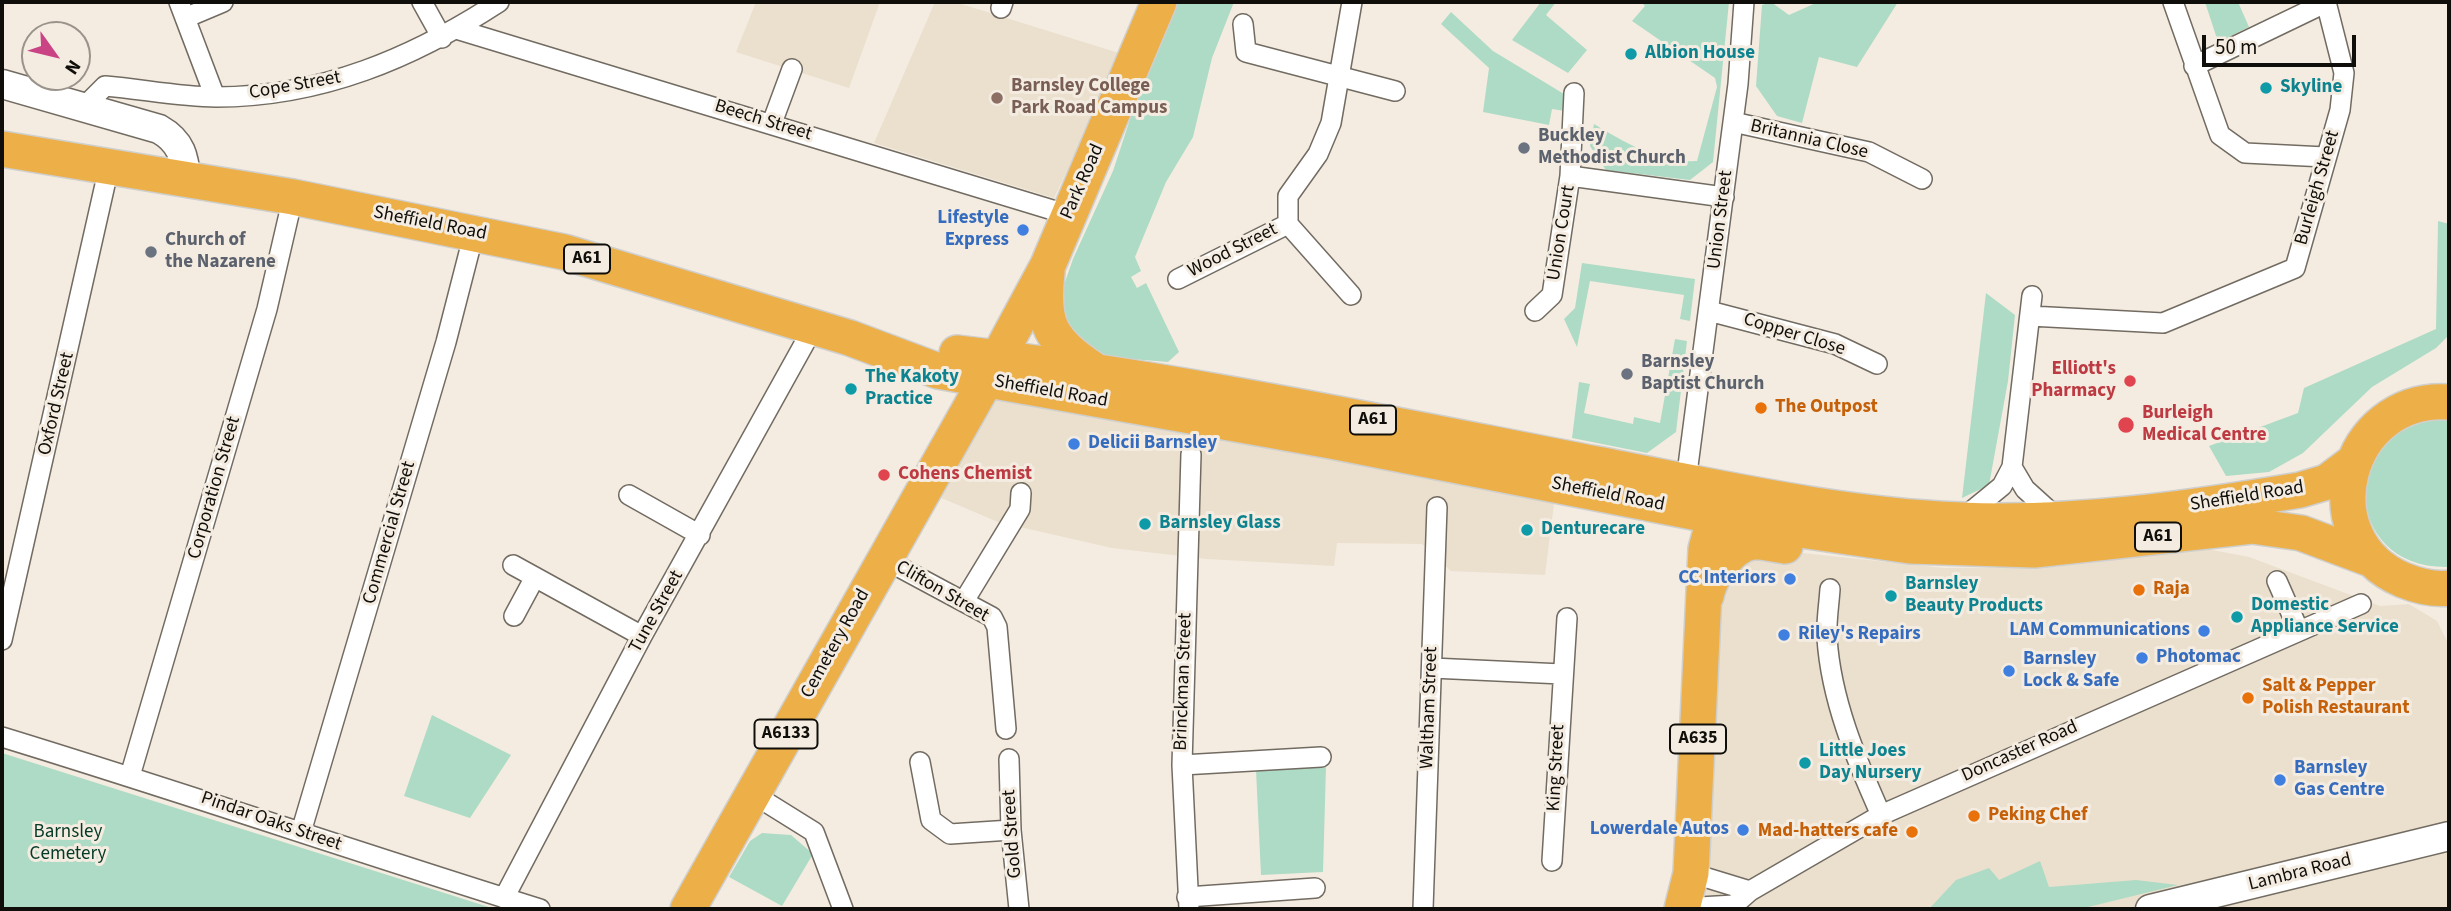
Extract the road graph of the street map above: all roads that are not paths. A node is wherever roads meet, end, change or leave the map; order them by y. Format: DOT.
graph roads {
  1 [pos="223,2"];
  2 [pos="422,2"];
  3 [pos="499,2"];
  4 [pos="1159,2"];
  5 [pos="1352,2"];
  6 [pos="1744,2"];
  7 [pos="2173,2"];
  8 [pos="2327,2"];
  9 [pos="182,10"];
  10 [pos="1243,24"];
  11 [pos="449,33"];
  12 [pos="2194,66"];
  13 [pos="792,69"];
  14 [pos="1341,75"];
  15 [pos="2,84"];
  16 [pos="1395,91"];
  17 [pos="1574,93"];
  18 [pos="215,97"];
  19 [pos="89,111"];
  20 [pos="1733,122"];
  21 [pos="772,123"];
  22 [pos="2,149"];
  23 [pos="2325,158"];
  24 [pos="109,167"];
  25 [pos="1570,176"];
  26 [pos="1922,179"];
  27 [pos="187,181"];
  28 [pos="293,197"];
  29 [pos="1724,197"];
  30 [pos="1069,215"];
  31 [pos="1288,224"];
  32 [pos="474,233"];
  33 [pos="1048,265"];
  34 [pos="1178,279"];
  35 [pos="1351,295"];
  36 [pos="2032,296"];
  37 [pos="1535,311"];
  38 [pos="1709,311"];
  39 [pos="2029,316"];
  40 [pos="813,328"];
  41 [pos="1877,364"];
  42 [pos="992,369"];
  43 [pos="1094,370"];
  44 [pos="2449,376"];
  45 [pos="2449,402"];
  46 [pos="2412,406"];
  47 [pos="1692,439"];
  48 [pos="1191,454"];
  49 [pos="2351,464"];
  50 [pos="2012,467"];
  51 [pos="1021,493"];
  52 [pos="629,495"];
  53 [pos="1437,507"];
  54 [pos="1705,510"];
  55 [pos="1959,520"];
  56 [pos="2059,520"];
  57 [pos="700,535"];
  58 [pos="1938,548"];
  59 [pos="884,559"];
  60 [pos="2373,560"];
  61 [pos="513,565"];
  62 [pos="535,577"];
  63 [pos="2277,581"];
  64 [pos="2433,587"];
  65 [pos="1830,589"];
  66 [pos="964,601"];
  67 [pos="1704,604"];
  68 [pos="2361,604"];
  69 [pos="2449,610"];
  70 [pos="514,616"];
  71 [pos="1567,618"];
  72 [pos="2299,631"];
  73 [pos="642,636"];
  74 [pos="2,639"];
  75 [pos="1432,668"];
  76 [pos="1562,674"];
  77 [pos="1006,729"];
  78 [pos="2,737"];
  79 [pos="1321,757"];
  80 [pos="1009,759"];
  81 [pos="920,762"];
  82 [pos="1182,765"];
  83 [pos="130,776"];
  84 [pos="753,793"];
  85 [pos="1881,815"];
  86 [pos="1011,830"];
  87 [pos="301,832"];
  88 [pos="2449,836"];
  89 [pos="1552,861"];
  90 [pos="1691,873"];
  91 [pos="1315,888"];
  92 [pos="1750,891"];
  93 [pos="504,898"];
  94 [pos="1188,903"];
  95 [pos="540,909"];
  96 [pos="688,909"];
  97 [pos="843,909"];
  98 [pos="1019,909"];
  99 [pos="1423,909"];
  100 [pos="1682,909"];
  101 [pos="2150,909"];
  1 -- 9 [label="street"];
  2 -- 11 [label="street"];
  3 -- 11 [label="street, Cope Street"];
  4 -- 30 [label="highway, Park Road / A6133"];
  5 -- 14 [label="street, Wood Street"];
  6 -- 20 [label="street, Union Street"];
  7 -- 12 [label="street"];
  8 -- 12 [label="street"];
  8 -- 23 [label="street, Burleigh Street"];
  9 -- 18 [label="street"];
  10 -- 14 [label="street"];
  11 -- 18 [label="street, Cope Street"];
  11 -- 21 [label="street, Beech Street"];
  12 -- 23 [label="street"];
  13 -- 21 [label="street"];
  14 -- 16 [label="street"];
  14 -- 31 [label="street, Wood Street"];
  15 -- 19 [label="street"];
  17 -- 25 [label="street"];
  18 -- 19 [label="street, Cope Street"];
  19 -- 27 [label="street"];
  20 -- 26 [label="street, Britannia Close"];
  20 -- 29 [label="street, Union Street"];
  21 -- 30 [label="street, Beech Street"];
  22 -- 24 [label="highway, Sheffield Road / A61"];
  23 -- 39 [label="street, Burleigh Street"];
  24 -- 27 [label="highway, Sheffield Road / A61"];
  24 -- 74 [label="street, Oxford Street"];
  25 -- 29 [label="street, Union Court"];
  25 -- 37 [label="street, Union Court"];
  27 -- 28 [label="highway, Sheffield Road / A61"];
  28 -- 32 [label="highway, Sheffield Road / A61"];
  28 -- 83 [label="street, Corporation Street"];
  29 -- 38 [label="street, Union Street"];
  30 -- 33 [label="highway, Park Road / A6133"];
  31 -- 34 [label="street, Wood Street"];
  31 -- 35 [label="street, Wood Street"];
  32 -- 40 [label="highway, Sheffield Road / A61"];
  32 -- 87 [label="street, Commercial Street"];
  33 -- 42 [label="highway, Park Road / A6133"];
  33 -- 43 [label="highway, A6133"];
  36 -- 39 [label="street"];
  38 -- 41 [label="street, Copper Close"];
  38 -- 47 [label="street, Union Street"];
  39 -- 50 [label="street"];
  40 -- 42 [label="highway, Sheffield Road / A61"];
  40 -- 57 [label="street, Tune Street"];
  42 -- 43 [label="highway, Sheffield Road / A61"];
  42 -- 54 [label="highway, Sheffield Road / A61"];
  42 -- 59 [label="highway, Cemetery Road / A6133"];
  43 -- 54 [label="highway, Sheffield Road / A61"];
  44 -- 46 [label="highway"];
  45 -- 46 [label="highway, A61"];
  46 -- 49 [label="highway, A61"];
  47 -- 54 [label="street, Union Street"];
  47 -- 54 [label="street, Union Street"];
  48 -- 82 [label="street, Brinckman Street"];
  49 -- 56 [label="highway, Sheffield Road / A61"];
  49 -- 60 [label="highway, A61"];
  50 -- 55 [label="street"];
  50 -- 56 [label="street"];
  51 -- 66 [label="street"];
  52 -- 57 [label="street"];
  53 -- 75 [label="street, Waltham Street"];
  54 -- 55 [label="highway, Sheffield Road / A61"];
  54 -- 58 [label="highway, Sheffield Road / A61"];
  54 -- 67 [label="highway, A635"];
  55 -- 56 [label="highway, Sheffield Road / A61"];
  57 -- 73 [label="street, Tune Street"];
  58 -- 60 [label="highway, Sheffield Road / A61"];
  58 -- 67 [label="highway, A635"];
  59 -- 66 [label="street, Clifton Street"];
  59 -- 84 [label="highway, Cemetery Road / A6133"];
  60 -- 64 [label="highway, A61"];
  61 -- 62 [label="street"];
  62 -- 70 [label="street"];
  62 -- 73 [label="street"];
  63 -- 72 [label="street"];
  64 -- 69 [label="highway, A61"];
  65 -- 85 [label="street"];
  66 -- 77 [label="street, Clifton Street"];
  67 -- 90 [label="highway, A635"];
  68 -- 72 [label="street, Doncaster Road"];
  71 -- 76 [label="street, King Street"];
  72 -- 85 [label="street, Doncaster Road"];
  73 -- 93 [label="street, Tune Street"];
  75 -- 76 [label="street"];
  75 -- 99 [label="street, Waltham Street"];
  76 -- 89 [label="street, King Street"];
  78 -- 83 [label="street, Pindar Oaks Street"];
  79 -- 82 [label="street"];
  80 -- 86 [label="street, Gold Street"];
  81 -- 86 [label="street"];
  82 -- 94 [label="street, Brinckman Street"];
  83 -- 87 [label="street, Pindar Oaks Street"];
  84 -- 96 [label="highway, Cemetery Road / A6133"];
  84 -- 97 [label="street"];
  85 -- 92 [label="street, Doncaster Road"];
  86 -- 98 [label="street, Gold Street"];
  87 -- 93 [label="street, Pindar Oaks Street"];
  88 -- 101 [label="street, Lambra Road"];
  90 -- 92 [label="street"];
  90 -- 100 [label="highway, Doncaster Road / A635"];
  91 -- 94 [label="street"];
  92 -- 100 [label="street, Doncaster Road"];
  93 -- 95 [label="street, Pindar Oaks Street"];
}
